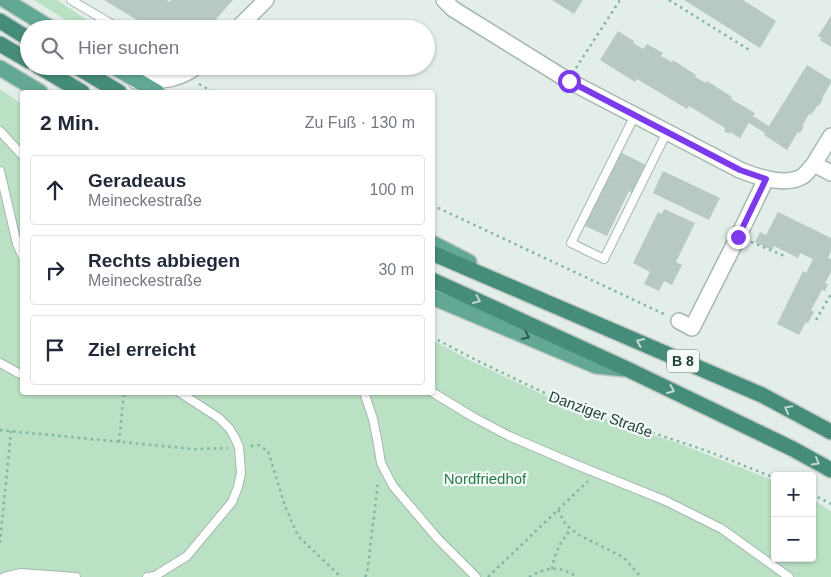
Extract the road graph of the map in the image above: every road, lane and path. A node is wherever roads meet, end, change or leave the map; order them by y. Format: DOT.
graph roads {
  1 [pos="5,0"];
  2 [pos="71,0"];
  3 [pos="266,0"];
  4 [pos="444,0"];
  5 [pos="620,0"];
  6 [pos="669,0"];
  7 [pos="37,20"];
  8 [pos="105,20"];
  9 [pos="246,20"];
  10 [pos="5,24"];
  11 [pos="20,33"];
  12 [pos="0,44"];
  13 [pos="751,51"];
  14 [pos="20,56"];
  15 [pos="0,68"];
  16 [pos="53,75"];
  17 [pos="90,75"];
  18 [pos="126,75"];
  19 [pos="183,75"];
  20 [pos="198,75"];
  21 [pos="136,81"];
  22 [pos="569,81"];
  23 [pos="37,90"];
  24 [pos="79,90"];
  25 [pos="116,90"];
  26 [pos="153,90"];
  27 [pos="211,90"];
  28 [pos="635,115"];
  29 [pos="0,131"];
  30 [pos="667,132"];
  31 [pos="831,136"];
  32 [pos="20,153"];
  33 [pos="814,164"];
  34 [pos="0,172"];
  35 [pos="831,173"];
  36 [pos="766,179"];
  37 [pos="435,206"];
  38 [pos="738,237"];
  39 [pos="435,245"];
  40 [pos="20,251"];
  41 [pos="435,254"];
  42 [pos="787,257"];
  43 [pos="435,281"];
  44 [pos="831,294"];
  45 [pos="532,295"];
  46 [pos="435,298"];
  47 [pos="816,320"];
  48 [pos="679,321"];
  49 [pos="435,339"];
  50 [pos="0,363"];
  51 [pos="627,369"];
  52 [pos="20,374"];
  53 [pos="435,394"];
  54 [pos="124,395"];
  55 [pos="184,395"];
  56 [pos="365,395"];
  57 [pos="0,430"];
  58 [pos="11,431"];
  59 [pos="831,432"];
  60 [pos="118,442"];
  61 [pos="239,447"];
  62 [pos="381,463"];
  63 [pos="831,470"];
  64 [pos="596,473"];
  65 [pos="771,476"];
  66 [pos="816,496"];
  67 [pos="831,504"];
  68 [pos="558,510"];
  69 [pos="571,529"];
  70 [pos="0,543"];
  71 [pos="552,569"];
  72 [pos="4,577"];
  73 [pos="76,577"];
  74 [pos="147,577"];
  75 [pos="341,577"];
  76 [pos="365,577"];
  77 [pos="476,577"];
  78 [pos="488,577"];
  79 [pos="529,577"];
  80 [pos="577,577"];
  81 [pos="641,577"];
  82 [pos="789,577"];
  1 -- 7 [label="main road"];
  2 -- 8 [label="lane"];
  3 -- 9 [label="street"];
  4 -- 22 [label="street"];
  5 -- 22 [label="path"];
  6 -- 13 [label="path"];
  10 -- 11 [label="highway"];
  12 -- 14 [label="highway"];
  15 -- 23 [label="main road"];
  16 -- 24 [label="highway"];
  17 -- 25 [label="highway"];
  18 -- 21 [label="main road"];
  19 -- 21 [label="street"];
  20 -- 27 [label="path"];
  21 -- 26 [label="main road"];
  22 -- 28 [label="street"];
  28 -- 30 [label="street"];
  28 -- 30 [label="lane"];
  29 -- 32 [label="lane"];
  30 -- 36 [label="street"];
  31 -- 33 [label="street"];
  33 -- 35 [label="street"];
  33 -- 36 [label="street"];
  34 -- 40 [label="lane"];
  36 -- 38 [label="street"];
  37 -- 48 [label="path"];
  38 -- 42 [label="path"];
  38 -- 48 [label="street"];
  39 -- 45 [label="main road"];
  41 -- 45 [label="highway"];
  43 -- 51 [label="highway, one-way"];
  44 -- 47 [label="path"];
  59 -- 45 [label="highway, B 8, one-way"];
  46 -- 51 [label="main road, one-way"];
  49 -- 65 [label="path, Danziger Straße"];
  50 -- 52 [label="lane"];
  51 -- 63 [label="highway, B 8, one-way"];
  53 -- 64 [label="lane"];
  54 -- 60 [label="path"];
  55 -- 61 [label="lane"];
  56 -- 62 [label="lane"];
  57 -- 58 [label="path"];
  58 -- 60 [label="path"];
  58 -- 70 [label="path"];
  60 -- 61 [label="path"];
  61 -- 74 [label="lane"];
  61 -- 75 [label="path"];
  62 -- 76 [label="path"];
  62 -- 77 [label="lane"];
  64 -- 68 [label="path"];
  64 -- 82 [label="lane"];
  66 -- 67 [label="path"];
  68 -- 69 [label="path"];
  68 -- 78 [label="path"];
  69 -- 71 [label="path"];
  69 -- 81 [label="path"];
  71 -- 79 [label="path"];
  71 -- 80 [label="path"];
  72 -- 73 [label="lane"];
}
